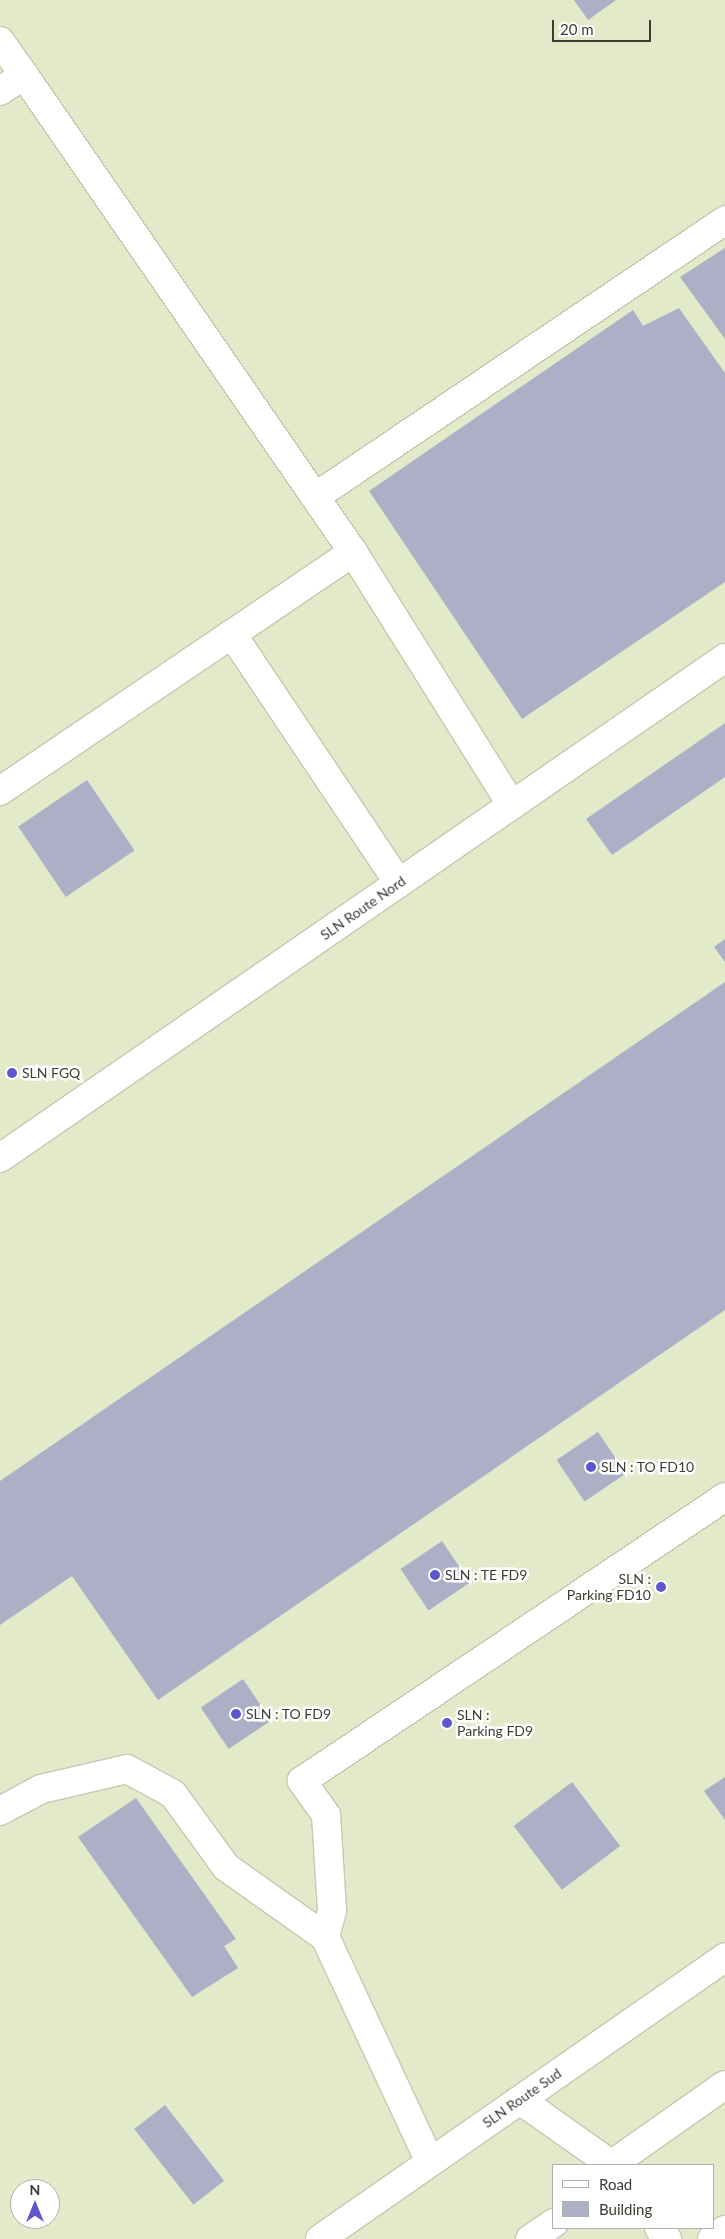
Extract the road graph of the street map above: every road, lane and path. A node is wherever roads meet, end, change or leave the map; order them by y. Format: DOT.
graph roads {
  1 [pos="0,41"];
  2 [pos="24,75"];
  3 [pos="0,91"];
  4 [pos="725,220"];
  5 [pos="315,497"];
  6 [pos="353,552"];
  7 [pos="232,634"];
  8 [pos="725,658"];
  9 [pos="0,791"];
  10 [pos="512,805"];
  11 [pos="399,883"];
  12 [pos="0,1158"];
  13 [pos="725,1497"];
  14 [pos="0,1811"];
  15 [pos="325,1937"];
  16 [pos="725,1957"];
  17 [pos="725,2085"];
  18 [pos="520,2100"];
  19 [pos="430,2162"];
  20 [pos="611,2164"];
  21 [pos="613,2164"];
  22 [pos="552,2224"];
  23 [pos="725,2230"];
  24 [pos="320,2239"];
  25 [pos="530,2239"];
  26 [pos="712,2239"];
  1 -- 2 [label="lane"];
  2 -- 3 [label="lane"];
  2 -- 5 [label="lane"];
  4 -- 5 [label="lane"];
  5 -- 6 [label="lane"];
  6 -- 7 [label="lane"];
  6 -- 10 [label="lane"];
  7 -- 9 [label="lane"];
  7 -- 11 [label="lane"];
  8 -- 10 [label="lane, SLN Route Nord"];
  10 -- 11 [label="lane, SLN Route Nord"];
  11 -- 12 [label="lane, SLN Route Nord"];
  13 -- 15 [label="lane"];
  14 -- 15 [label="lane"];
  15 -- 19 [label="lane"];
  16 -- 18 [label="lane, SLN Route Sud"];
  17 -- 21 [label="lane"];
  18 -- 19 [label="lane, SLN Route Sud"];
  18 -- 20 [label="lane"];
  19 -- 24 [label="lane, SLN Route Sud"];
  22 -- 25 [label="lane"];
  23 -- 26 [label="lane"];
}
